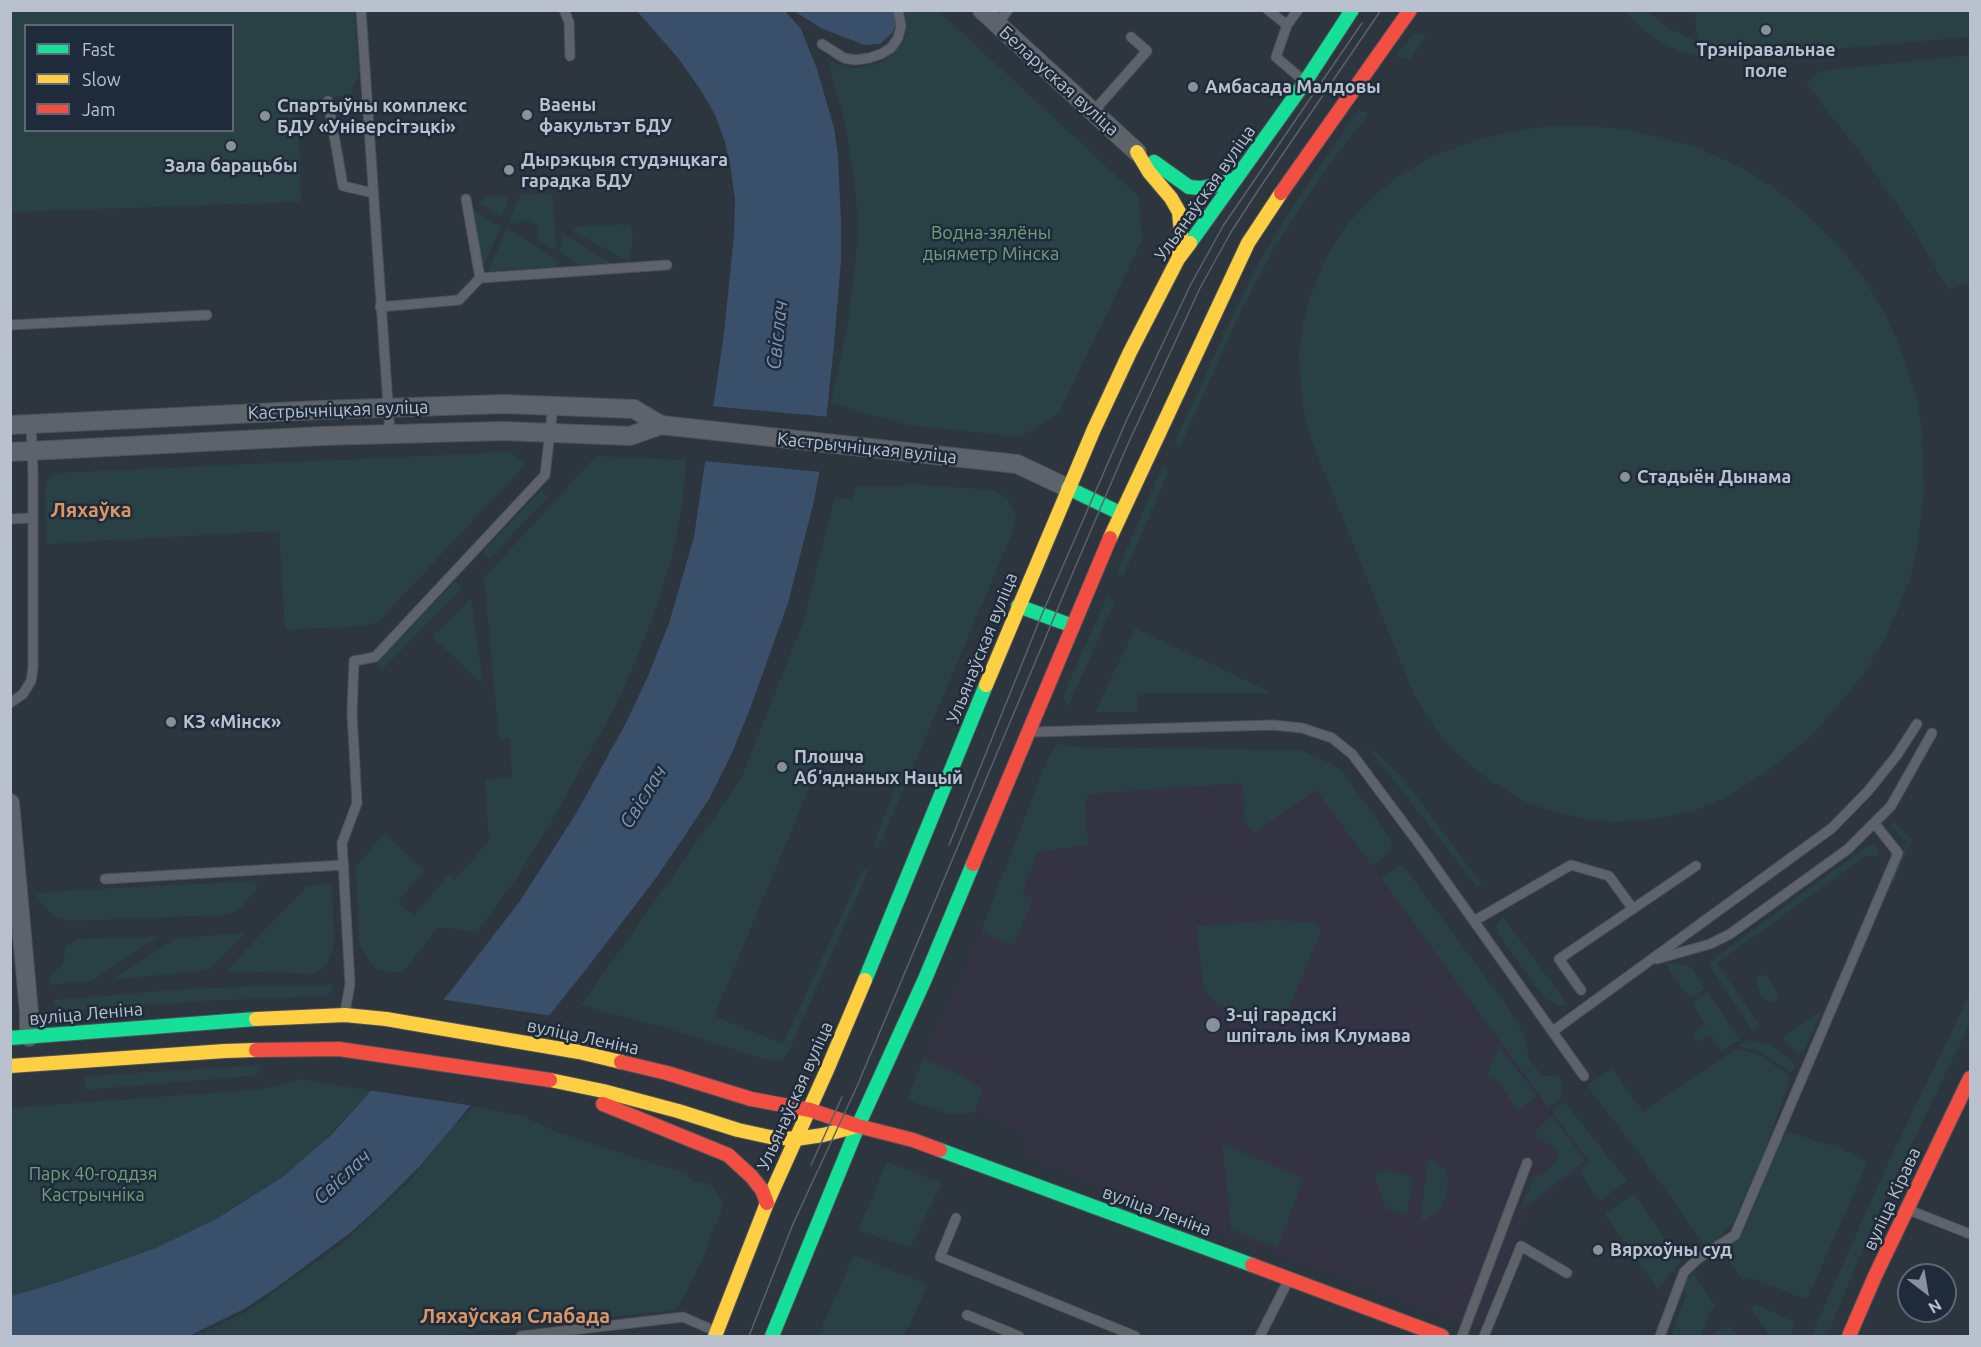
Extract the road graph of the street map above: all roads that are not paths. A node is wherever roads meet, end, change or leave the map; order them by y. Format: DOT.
graph roads {
  1 [pos="361,10"];
  2 [pos="564,10"];
  3 [pos="898,10"];
  4 [pos="982,10"];
  5 [pos="1268,10"];
  6 [pos="1298,10"];
  7 [pos="1352,10"];
  8 [pos="1410,10"];
  9 [pos="1002,17"];
  10 [pos="1287,25"];
  11 [pos="1131,36"];
  12 [pos="822,44"];
  13 [pos="570,56"];
  14 [pos="1305,82"];
  15 [pos="328,101"];
  16 [pos="1093,112"];
  17 [pos="1137,152"];
  18 [pos="1236,179"];
  19 [pos="373,193"];
  20 [pos="466,199"];
  21 [pos="1178,259"];
  22 [pos="667,266"];
  23 [pos="480,278"];
  24 [pos="380,307"];
  25 [pos="207,315"];
  26 [pos="10,325"];
  27 [pos="553,406"];
  28 [pos="388,408"];
  29 [pos="10,425"];
  30 [pos="31,425"];
  31 [pos="661,425"];
  32 [pos="550,433"];
  33 [pos="390,434"];
  34 [pos="32,451"];
  35 [pos="10,452"];
  36 [pos="1068,488"];
  37 [pos="1120,513"];
  38 [pos="32,518"];
  39 [pos="10,519"];
  40 [pos="1018,606"];
  41 [pos="1073,626"];
  42 [pos="10,703"];
  43 [pos="1917,724"];
  44 [pos="1030,732"];
  45 [pos="1932,733"];
  46 [pos="10,803"];
  47 [pos="1875,824"];
  48 [pos="344,865"];
  49 [pos="1696,866"];
  50 [pos="105,879"];
  51 [pos="1632,909"];
  52 [pos="1474,921"];
  53 [pos="1652,960"];
  54 [pos="1581,990"];
  55 [pos="345,1015"];
  56 [pos="1553,1031"];
  57 [pos="20,1037"];
  58 [pos="162,1055"];
  59 [pos="10,1066"];
  60 [pos="1584,1076"];
  61 [pos="1971,1078"];
  62 [pos="555,1081"];
  63 [pos="810,1110"];
  64 [pos="858,1126"];
  65 [pos="796,1139"];
  66 [pos="1527,1163"];
  67 [pos="766,1203"];
  68 [pos="1907,1209"];
  69 [pos="956,1218"];
  70 [pos="1971,1234"];
  71 [pos="1567,1273"];
  72 [pos="1289,1279"];
  73 [pos="967,1315"];
  74 [pos="716,1334"];
  75 [pos="522,1336"];
  76 [pos="772,1336"];
  77 [pos="1019,1336"];
  78 [pos="1135,1336"];
  79 [pos="1260,1336"];
  80 [pos="1442,1336"];
  81 [pos="1462,1336"];
  82 [pos="1484,1336"];
  83 [pos="1660,1336"];
  84 [pos="1849,1336"];
  1 -- 19 [label="lane"];
  2 -- 13 [label="lane"];
  3 -- 12 [label="lane"];
  4 -- 9 [label="street, Беларуская вуліца"];
  5 -- 10 [label="lane"];
  6 -- 10 [label="lane"];
  7 -- 14 [label="main road, Ульянаўская вуліца"];
  8 -- 37 [label="main road"];
  9 -- 16 [label="street, Беларуская вуліца"];
  10 -- 14 [label="lane"];
  11 -- 16 [label="lane"];
  14 -- 18 [label="main road, Ульянаўская вуліца"];
  15 -- 19 [label="lane"];
  16 -- 17 [label="street, Беларуская вуліца"];
  17 -- 18 [label="main road"];
  17 -- 21 [label="main road"];
  18 -- 21 [label="main road, Ульянаўская вуліца"];
  19 -- 24 [label="lane"];
  20 -- 23 [label="lane"];
  21 -- 36 [label="main road, Ульянаўская вуліца"];
  22 -- 23 [label="lane"];
  23 -- 24 [label="lane"];
  24 -- 28 [label="lane"];
  25 -- 26 [label="lane"];
  27 -- 28 [label="street, Кастрычніцкая вуліца"];
  27 -- 31 [label="street, Кастрычніцкая вуліца"];
  27 -- 32 [label="lane"];
  28 -- 30 [label="street, Кастрычніцкая вуліца"];
  28 -- 33 [label="lane"];
  29 -- 30 [label="street, Кастрычніцкая вуліца"];
  30 -- 34 [label="lane"];
  31 -- 32 [label="street, Кастрычніцкая вуліца"];
  31 -- 36 [label="street, Кастрычніцкая вуліца"];
  32 -- 33 [label="street, Кастрычніцкая вуліца"];
  32 -- 48 [label="lane"];
  33 -- 34 [label="street, Кастрычніцкая вуліца"];
  34 -- 35 [label="street, Кастрычніцкая вуліца"];
  34 -- 38 [label="lane"];
  36 -- 37 [label="main road"];
  36 -- 40 [label="main road, Ульянаўская вуліца"];
  37 -- 41 [label="main road"];
  38 -- 39 [label="lane"];
  38 -- 42 [label="lane"];
  40 -- 41 [label="main road"];
  40 -- 63 [label="main road, Ульянаўская вуліца"];
  41 -- 44 [label="main road"];
  43 -- 53 [label="lane"];
  44 -- 52 [label="lane"];
  44 -- 64 [label="main road"];
  45 -- 47 [label="lane"];
  46 -- 57 [label="street"];
  47 -- 53 [label="lane"];
  47 -- 83 [label="lane"];
  48 -- 50 [label="lane"];
  48 -- 55 [label="lane"];
  49 -- 51 [label="lane"];
  51 -- 52 [label="lane"];
  51 -- 54 [label="lane"];
  52 -- 56 [label="lane"];
  53 -- 56 [label="lane"];
  55 -- 57 [label="main road, вуліца Леніна"];
  55 -- 58 [label="main road"];
  55 -- 63 [label="main road, вуліца Леніна"];
  56 -- 60 [label="lane"];
  58 -- 59 [label="main road"];
  58 -- 62 [label="main road"];
  61 -- 68 [label="main road, вуліца Кірава"];
  62 -- 65 [label="main road"];
  62 -- 67 [label="main road"];
  63 -- 64 [label="main road, вуліца Леніна"];
  63 -- 65 [label="main road, Ульянаўская вуліца"];
  64 -- 65 [label="main road"];
  64 -- 72 [label="main road, вуліца Леніна"];
  64 -- 76 [label="main road"];
  65 -- 67 [label="main road, Ульянаўская вуліца"];
  66 -- 81 [label="lane"];
  67 -- 74 [label="main road, Ульянаўская вуліца"];
  68 -- 70 [label="lane"];
  68 -- 84 [label="main road, вуліца Кірава"];
  69 -- 78 [label="lane"];
  71 -- 82 [label="lane"];
  72 -- 79 [label="lane"];
  72 -- 80 [label="main road, вуліца Леніна"];
  73 -- 77 [label="lane"];
  74 -- 75 [label="lane"];
}
